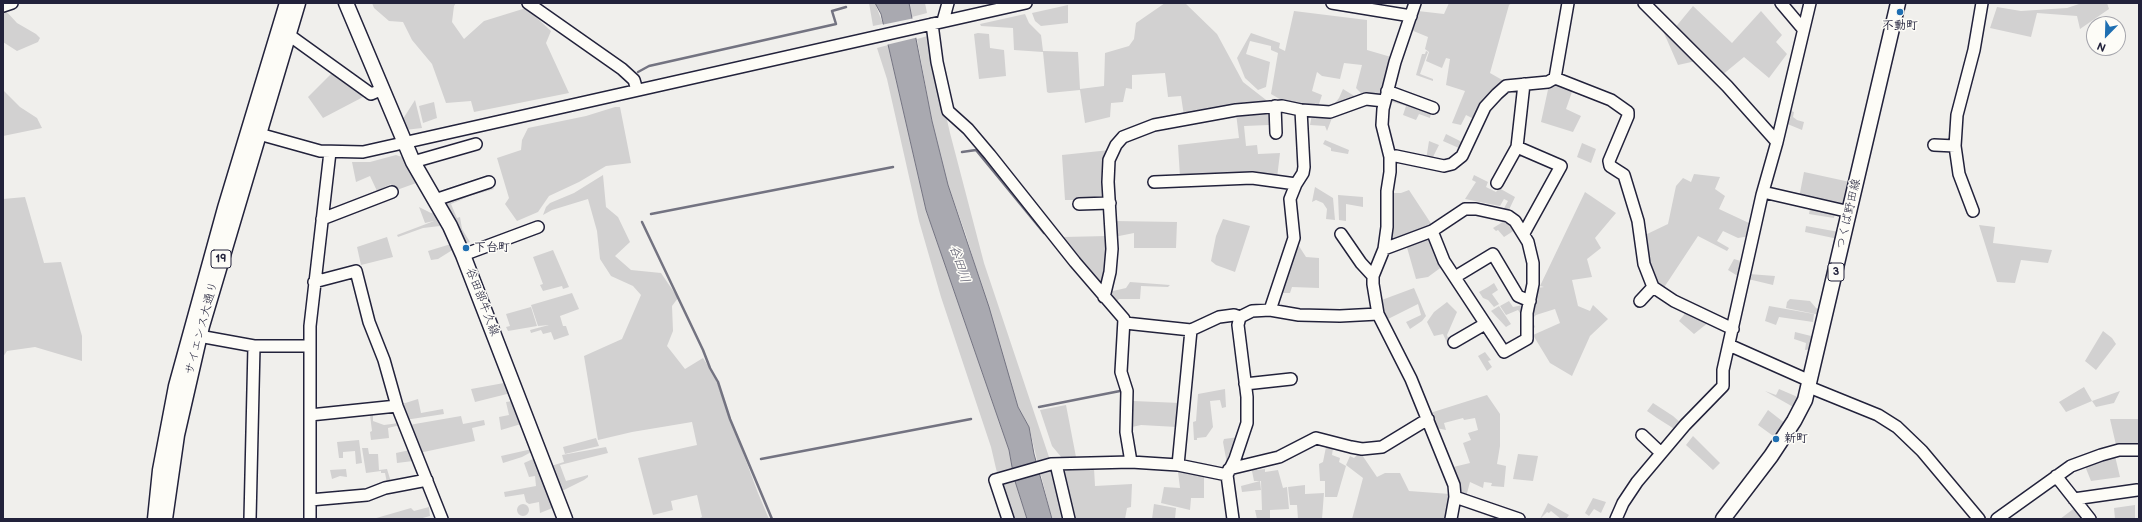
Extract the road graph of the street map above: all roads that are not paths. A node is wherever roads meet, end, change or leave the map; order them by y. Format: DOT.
graph roads {
  1 [pos="12,3"];
  2 [pos="287,3"];
  3 [pos="298,3"];
  4 [pos="346,3"];
  5 [pos="528,3"];
  6 [pos="948,3"];
  7 [pos="1026,3"];
  8 [pos="1332,3"];
  9 [pos="1415,3"];
  10 [pos="1568,3"];
  11 [pos="1644,3"];
  12 [pos="1781,3"];
  13 [pos="1810,3"];
  14 [pos="1898,3"];
  15 [pos="1982,3"];
  16 [pos="3,6"];
  17 [pos="1411,16"];
  18 [pos="943,21"];
  19 [pos="931,24"];
  20 [pos="1803,29"];
  21 [pos="289,34"];
  22 [pos="1555,78"];
  23 [pos="1524,84"];
  24 [pos="383,89"];
  25 [pos="637,90"];
  26 [pos="1385,96"];
  27 [pos="1275,106"];
  28 [pos="1433,108"];
  29 [pos="1301,110"];
  30 [pos="1276,133"];
  31 [pos="259,134"];
  32 [pos="404,142"];
  33 [pos="1777,142"];
  34 [pos="476,144"];
  35 [pos="1934,145"];
  36 [pos="1517,146"];
  37 [pos="1955,146"];
  38 [pos="330,152"];
  39 [pos="1390,157"];
  40 [pos="413,162"];
  41 [pos="489,182"];
  42 [pos="1154,182"];
  43 [pos="1497,183"];
  44 [pos="1296,184"];
  45 [pos="392,192"];
  46 [pos="1763,192"];
  47 [pos="435,200"];
  48 [pos="1110,203"];
  49 [pos="1079,204"];
  50 [pos="1973,211"];
  51 [pos="1850,212"];
  52 [pos="322,219"];
  53 [pos="538,227"];
  54 [pos="1432,232"];
  55 [pos="1524,233"];
  56 [pos="1341,234"];
  57 [pos="1384,248"];
  58 [pos="463,255"];
  59 [pos="1373,276"];
  60 [pos="1455,276"];
  61 [pos="314,282"];
  62 [pos="1653,287"];
  63 [pos="1104,297"];
  64 [pos="1530,301"];
  65 [pos="1640,301"];
  66 [pos="1270,310"];
  67 [pos="1378,314"];
  68 [pos="1240,317"];
  69 [pos="1125,324"];
  70 [pos="1485,324"];
  71 [pos="1733,329"];
  72 [pos="1191,330"];
  73 [pos="199,336"];
  74 [pos="1454,342"];
  75 [pos="1729,345"];
  76 [pos="254,346"];
  77 [pos="309,346"];
  78 [pos="1290,379"];
  79 [pos="1245,384"];
  80 [pos="1810,384"];
  81 [pos="397,406"];
  82 [pos="310,415"];
  83 [pos="1428,419"];
  84 [pos="1642,435"];
  85 [pos="2139,450"];
  86 [pos="1661,453"];
  87 [pos="1131,462"];
  88 [pos="1054,464"];
  89 [pos="1178,465"];
  90 [pos="2071,466"];
  91 [pos="1228,472"];
  92 [pos="2056,476"];
  93 [pos="165,477"];
  94 [pos="427,480"];
  95 [pos="2065,487"];
  96 [pos="2138,490"];
  97 [pos="1455,497"];
  98 [pos="2074,499"];
  99 [pos="310,500"];
  100 [pos="155,519"];
  101 [pos="165,519"];
  102 [pos="250,519"];
  103 [pos="310,519"];
  104 [pos="442,519"];
  105 [pos="565,519"];
  106 [pos="1008,519"];
  107 [pos="1069,519"];
  108 [pos="1233,519"];
  109 [pos="1451,519"];
  110 [pos="1519,519"];
  111 [pos="1616,519"];
  112 [pos="1723,519"];
  113 [pos="1979,519"];
  114 [pos="1998,519"];
  115 [pos="2090,519"];
  1 -- 16 [label="street"];
  2 -- 93 [label="main road, サイエンス大通り / 19"];
  3 -- 21 [label="main road, サイエンス大通り / 19"];
  4 -- 24 [label="main road, 谷田部牛久線"];
  5 -- 25 [label="street"];
  6 -- 18 [label="street"];
  7 -- 18 [label="street"];
  8 -- 17 [label="street"];
  9 -- 17 [label="street"];
  10 -- 22 [label="street"];
  11 -- 33 [label="street"];
  12 -- 20 [label="street"];
  13 -- 20 [label="street"];
  14 -- 51 [label="main road, つくば野田線 / 3"];
  15 -- 37 [label="street"];
  17 -- 26 [label="street"];
  18 -- 19 [label="street"];
  19 -- 25 [label="street"];
  19 -- 63 [label="street"];
  20 -- 33 [label="street"];
  21 -- 24 [label="street"];
  21 -- 31 [label="main road, サイエンス大通り / 19"];
  22 -- 23 [label="street"];
  22 -- 62 [label="street"];
  23 -- 36 [label="street"];
  23 -- 39 [label="street"];
  24 -- 32 [label="main road, 谷田部牛久線"];
  25 -- 32 [label="street"];
  26 -- 28 [label="street"];
  26 -- 29 [label="street"];
  26 -- 39 [label="street"];
  27 -- 29 [label="street"];
  27 -- 30 [label="street"];
  27 -- 48 [label="street"];
  29 -- 44 [label="street"];
  31 -- 38 [label="street"];
  31 -- 73 [label="main road, サイエンス大通り / 19"];
  32 -- 38 [label="street"];
  32 -- 40 [label="main road, 谷田部牛久線"];
  33 -- 46 [label="street"];
  34 -- 40 [label="street"];
  35 -- 37 [label="street"];
  36 -- 43 [label="street"];
  36 -- 55 [label="street"];
  37 -- 50 [label="street"];
  38 -- 52 [label="street"];
  39 -- 57 [label="street"];
  40 -- 47 [label="main road, 谷田部牛久線"];
  41 -- 47 [label="street"];
  42 -- 44 [label="street"];
  44 -- 66 [label="street"];
  45 -- 52 [label="street"];
  46 -- 51 [label="street"];
  46 -- 71 [label="street"];
  47 -- 58 [label="main road, 谷田部牛久線"];
  48 -- 49 [label="street"];
  48 -- 63 [label="street"];
  51 -- 80 [label="main road, つくば野田線 / 3"];
  52 -- 61 [label="street"];
  53 -- 58 [label="street"];
  54 -- 55 [label="street"];
  54 -- 57 [label="street"];
  54 -- 60 [label="street"];
  55 -- 64 [label="street"];
  56 -- 59 [label="street"];
  57 -- 59 [label="street"];
  58 -- 105 [label="main road, 谷田部牛久線"];
  59 -- 67 [label="street"];
  60 -- 64 [label="street"];
  60 -- 70 [label="street"];
  61 -- 77 [label="street"];
  61 -- 81 [label="street"];
  62 -- 65 [label="street"];
  62 -- 71 [label="street"];
  63 -- 69 [label="street"];
  64 -- 70 [label="street"];
  66 -- 67 [label="street"];
  66 -- 68 [label="street"];
  67 -- 83 [label="street"];
  68 -- 72 [label="street"];
  68 -- 79 [label="street"];
  69 -- 72 [label="street"];
  69 -- 87 [label="street"];
  70 -- 74 [label="street"];
  71 -- 75 [label="street"];
  72 -- 89 [label="street"];
  73 -- 76 [label="street"];
  73 -- 93 [label="main road, サイエンス大通り / 19"];
  75 -- 80 [label="street"];
  75 -- 86 [label="street"];
  76 -- 77 [label="street"];
  76 -- 102 [label="street"];
  77 -- 82 [label="street"];
  78 -- 79 [label="street"];
  79 -- 91 [label="street"];
  80 -- 112 [label="main road, つくば野田線 / 3"];
  80 -- 113 [label="street"];
  81 -- 82 [label="street"];
  81 -- 94 [label="street"];
  82 -- 99 [label="street"];
  83 -- 91 [label="street"];
  83 -- 97 [label="street"];
  84 -- 86 [label="street"];
  85 -- 90 [label="street"];
  86 -- 111 [label="street"];
  87 -- 88 [label="street"];
  87 -- 89 [label="street"];
  88 -- 106 [label="street"];
  88 -- 107 [label="street"];
  89 -- 91 [label="street"];
  90 -- 92 [label="street"];
  90 -- 95 [label="street"];
  91 -- 108 [label="street"];
  92 -- 95 [label="street"];
  92 -- 114 [label="street"];
  93 -- 100 [label="main road, サイエンス大通り / 19"];
  93 -- 101 [label="main road, サイエンス大通り / 19"];
  94 -- 99 [label="street"];
  94 -- 104 [label="street"];
  95 -- 98 [label="street"];
  96 -- 98 [label="street"];
  97 -- 109 [label="street"];
  97 -- 110 [label="street"];
  98 -- 115 [label="street"];
  99 -- 103 [label="street"];
}
